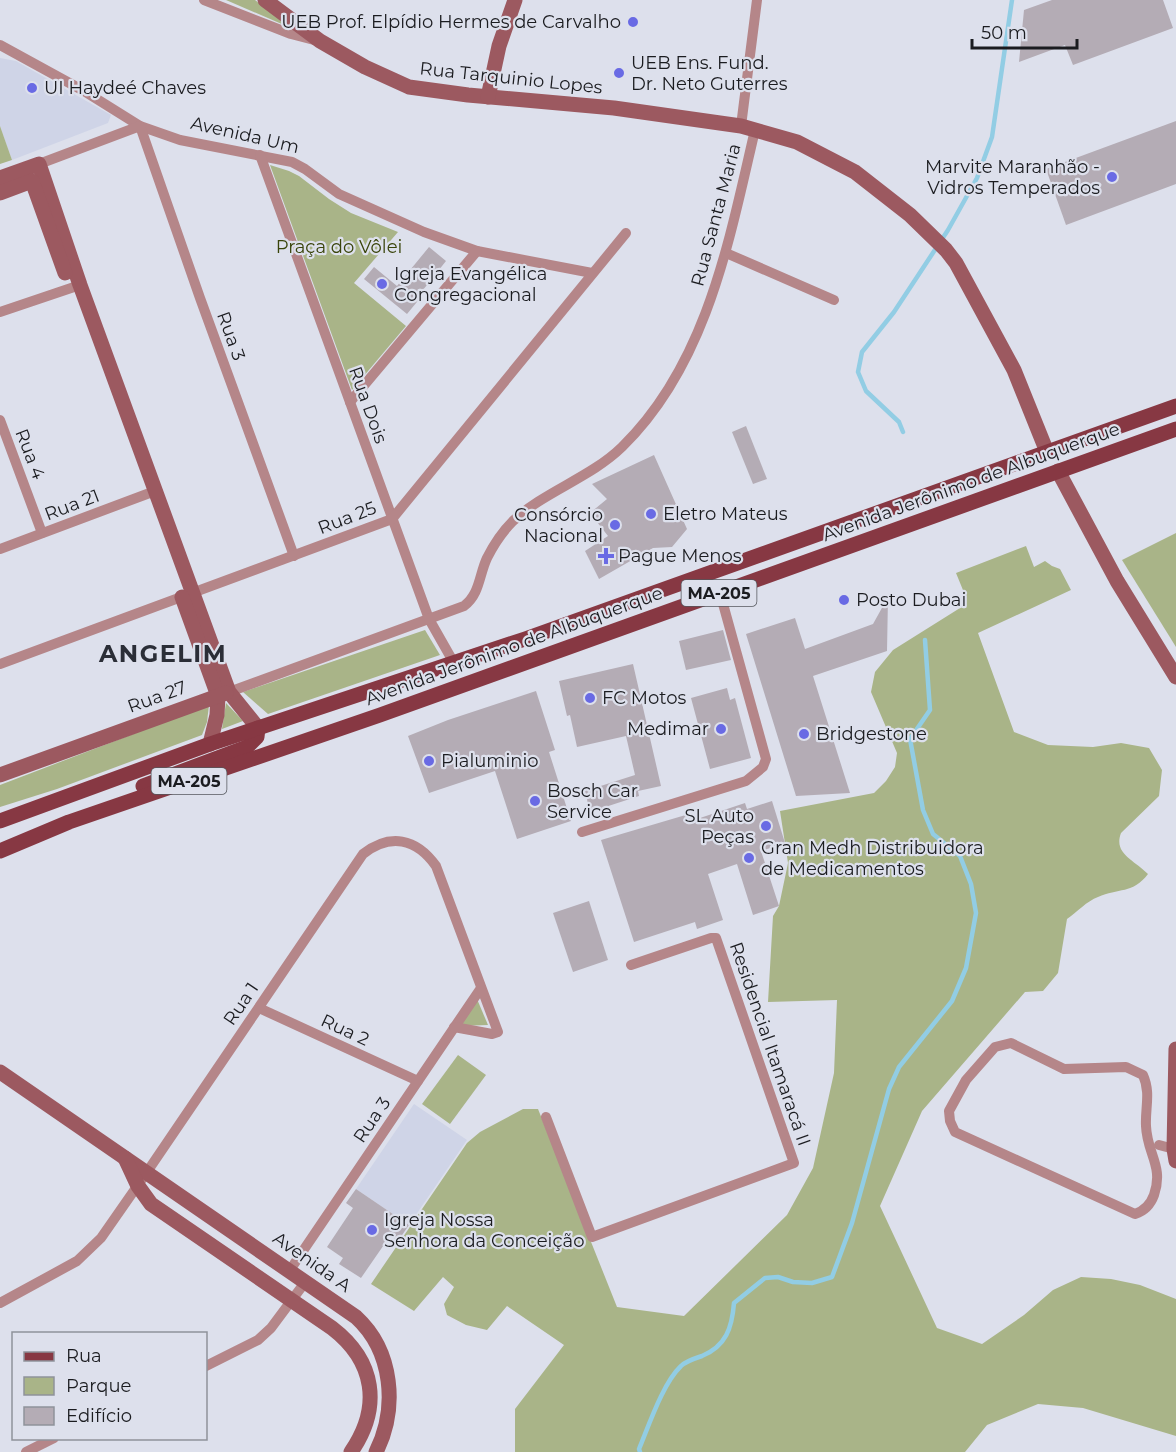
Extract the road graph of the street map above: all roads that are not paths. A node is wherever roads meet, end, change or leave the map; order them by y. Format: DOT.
graph roads {
  1 [pos="204,0"];
  2 [pos="265,0"];
  3 [pos="514,0"];
  4 [pos="757,0"];
  5 [pos="320,41"];
  6 [pos="0,45"];
  7 [pos="488,97"];
  8 [pos="140,126"];
  9 [pos="748,128"];
  10 [pos="260,154"];
  11 [pos="39,164"];
  12 [pos="0,178"];
  13 [pos="32,181"];
  14 [pos="0,193"];
  15 [pos="626,232"];
  16 [pos="477,251"];
  17 [pos="726,254"];
  18 [pos="592,273"];
  19 [pos="75,286"];
  20 [pos="834,300"];
  21 [pos="0,312"];
  22 [pos="350,402"];
  23 [pos="1176,406"];
  24 [pos="0,420"];
  25 [pos="1176,429"];
  26 [pos="1047,452"];
  27 [pos="1058,471"];
  28 [pos="150,493"];
  29 [pos="392,519"];
  30 [pos="42,533"];
  31 [pos="0,549"];
  32 [pos="294,556"];
  33 [pos="720,593"];
  34 [pos="187,595"];
  35 [pos="429,619"];
  36 [pos="454,663"];
  37 [pos="0,664"];
  38 [pos="1176,677"];
  39 [pos="224,694"];
  40 [pos="258,728"];
  41 [pos="210,744"];
  42 [pos="0,775"];
  43 [pos="0,821"];
  44 [pos="69,822"];
  45 [pos="582,832"];
  46 [pos="0,851"];
  47 [pos="631,965"];
  48 [pos="481,988"];
  49 [pos="259,1008"];
  50 [pos="454,1028"];
  51 [pos="1011,1043"];
  52 [pos="1176,1050"];
  53 [pos="0,1071"];
  54 [pos="418,1081"];
  55 [pos="546,1117"];
  56 [pos="1159,1145"];
  57 [pos="1175,1155"];
  58 [pos="125,1158"];
  59 [pos="147,1172"];
  60 [pos="138,1186"];
  61 [pos="290,1270"];
  62 [pos="306,1281"];
  63 [pos="292,1300"];
  64 [pos="0,1304"];
  65 [pos="207,1366"];
  66 [pos="50,1440"];
  67 [pos="26,1452"];
  68 [pos="351,1452"];
  69 [pos="376,1452"];
  1 -- 5 [label="street, Rua Tarquinio Lopes"];
  2 -- 5 [label="street, Rua Tarquinio Lopes"];
  3 -- 7 [label="street"];
  4 -- 9 [label="street, Rua Santa Maria"];
  5 -- 7 [label="street, Rua Tarquinio Lopes"];
  6 -- 8 [label="street, Avenida Um"];
  7 -- 9 [label="street, Rua Tarquinio Lopes"];
  8 -- 10 [label="street, Avenida Um"];
  8 -- 11 [label="street"];
  8 -- 32 [label="street, Rua 3"];
  9 -- 17 [label="street, Rua Santa Maria"];
  9 -- 26 [label="street, Rua Tarquinio Lopes"];
  10 -- 16 [label="street, Avenida Um"];
  10 -- 22 [label="street, Rua Dois"];
  11 -- 12 [label="street"];
  11 -- 13 [label="street"];
  11 -- 19 [label="street"];
  13 -- 14 [label="street"];
  13 -- 19 [label="street"];
  15 -- 18 [label="street, Rua 25"];
  16 -- 18 [label="street, Avenida Um"];
  16 -- 22 [label="street"];
  17 -- 20 [label="street"];
  17 -- 35 [label="street, Rua Santa Maria"];
  18 -- 29 [label="street, Rua 25"];
  19 -- 21 [label="street"];
  19 -- 28 [label="street"];
  22 -- 29 [label="street, Rua Dois"];
  23 -- 26 [label="main road, Avenida Jerônimo de Albuquerque / MA-205"];
  24 -- 30 [label="street, Rua 4"];
  25 -- 27 [label="main road, Avenida Jerônimo de Albuquerque / MA-205"];
  26 -- 36 [label="main road, Avenida Jerônimo de Albuquerque / MA-205"];
  27 -- 33 [label="main road, Avenida Jerônimo de Albuquerque / MA-205"];
  27 -- 38 [label="street"];
  28 -- 30 [label="street, Rua 21"];
  28 -- 34 [label="street"];
  29 -- 32 [label="street, Rua 25"];
  29 -- 35 [label="street, Rua Dois"];
  30 -- 31 [label="street, Rua 21"];
  32 -- 34 [label="street, Rua 25"];
  33 -- 44 [label="main road, Avenida Jerônimo de Albuquerque / MA-205"];
  33 -- 45 [label="street"];
  34 -- 37 [label="street, Rua 25"];
  34 -- 39 [label="street"];
  35 -- 36 [label="street, Rua Dois"];
  35 -- 39 [label="street, Rua 27"];
  36 -- 40 [label="main road, Avenida Jerônimo de Albuquerque / MA-205"];
  39 -- 40 [label="street"];
  39 -- 41 [label="street"];
  39 -- 42 [label="street, Rua 27"];
  40 -- 41 [label="main road, Avenida Jerônimo de Albuquerque / MA-205"];
  40 -- 44 [label="main road"];
  41 -- 43 [label="main road, Avenida Jerônimo de Albuquerque / MA-205"];
  44 -- 46 [label="main road, Avenida Jerônimo de Albuquerque / MA-205"];
  47 -- 55 [label="street, Residencial Itamaracá II"];
  48 -- 49 [label="street, Rua 1"];
  48 -- 50 [label="street, Rua 3"];
  48 -- 50 [label="street"];
  49 -- 54 [label="street, Rua 2"];
  49 -- 59 [label="street, Rua 1"];
  50 -- 54 [label="street, Rua 3"];
  51 -- 51 [label="street"];
  52 -- 57 [label="street"];
  53 -- 58 [label="street, Avenida A"];
  54 -- 61 [label="street, Rua 3"];
  56 -- 57 [label="street"];
  58 -- 59 [label="street, Avenida A"];
  58 -- 60 [label="street"];
  59 -- 60 [label="street, Rua 1"];
  59 -- 61 [label="street, Avenida A"];
  60 -- 63 [label="street"];
  60 -- 64 [label="street, Rua 1"];
  61 -- 62 [label="street, Avenida A"];
  62 -- 63 [label="street"];
  62 -- 69 [label="street, Avenida A"];
  63 -- 65 [label="street"];
  63 -- 68 [label="street"];
  66 -- 67 [label="street"];
}
